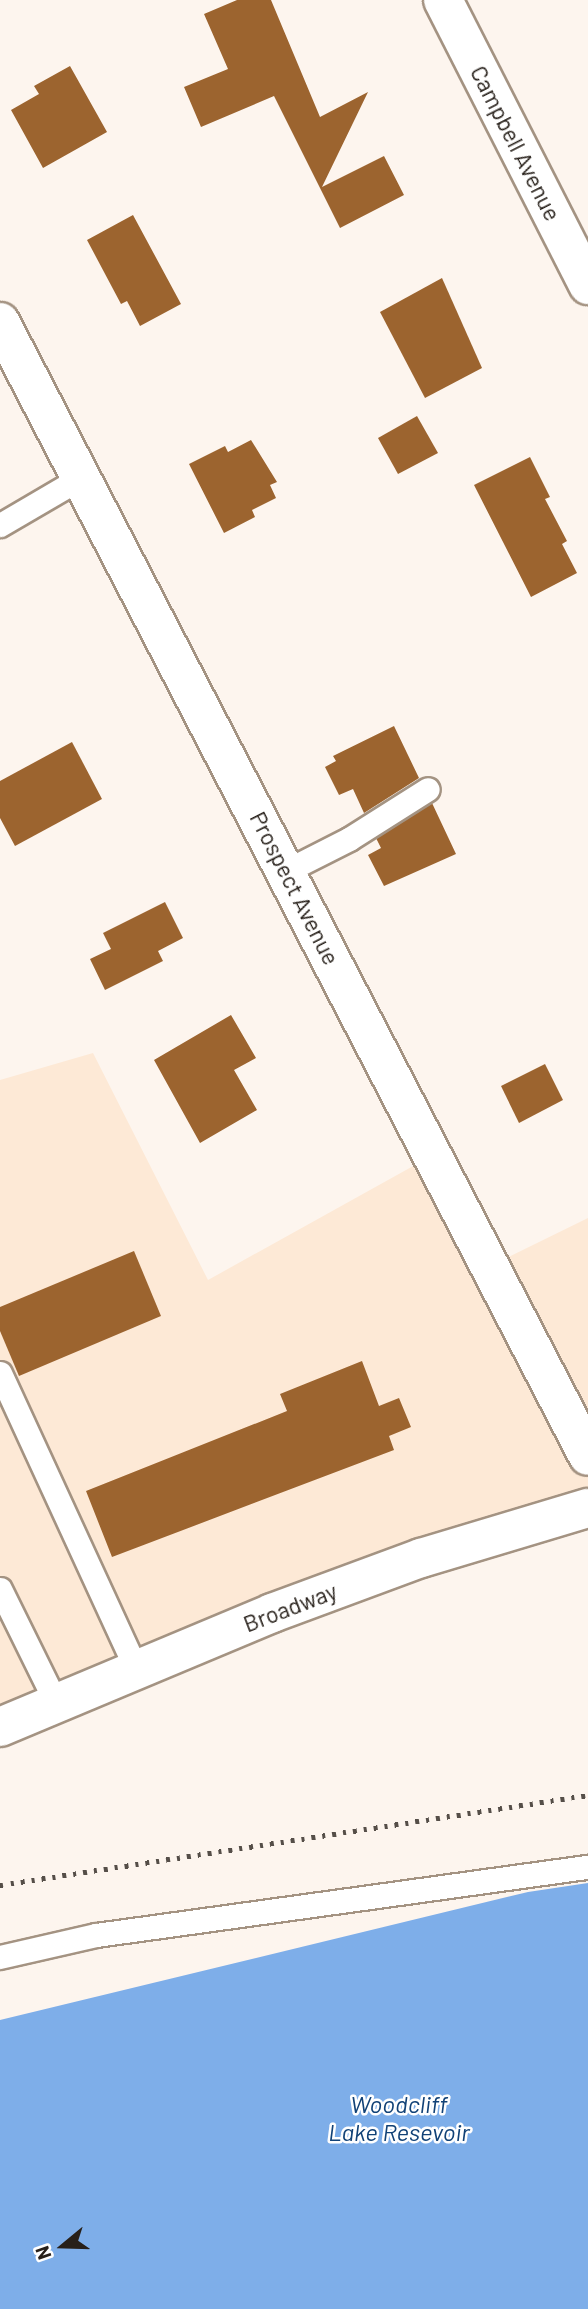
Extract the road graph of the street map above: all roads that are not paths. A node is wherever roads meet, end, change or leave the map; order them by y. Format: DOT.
graph roads {
  1 [pos="443,0"];
  2 [pos="588,285"];
  3 [pos="0,322"];
  4 [pos="82,477"];
  5 [pos="0,525"];
  6 [pos="428,789"];
  7 [pos="286,871"];
  8 [pos="0,1373"];
  9 [pos="588,1456"];
  10 [pos="588,1508"];
  11 [pos="0,1590"];
  12 [pos="137,1671"];
  13 [pos="57,1705"];
  14 [pos="0,1727"];
  15 [pos="588,1867"];
  16 [pos="0,1957"];
  1 -- 2 [label="main road, Campbell Avenue"];
  3 -- 4 [label="main road, Prospect Avenue"];
  4 -- 5 [label="lane"];
  4 -- 7 [label="main road, Prospect Avenue"];
  6 -- 7 [label="lane"];
  7 -- 9 [label="main road, Prospect Avenue"];
  8 -- 12 [label="lane"];
  10 -- 12 [label="main road, Broadway"];
  11 -- 13 [label="lane"];
  12 -- 13 [label="main road, Broadway"];
  13 -- 14 [label="main road, Broadway"];
  15 -- 16 [label="lane"];
}
